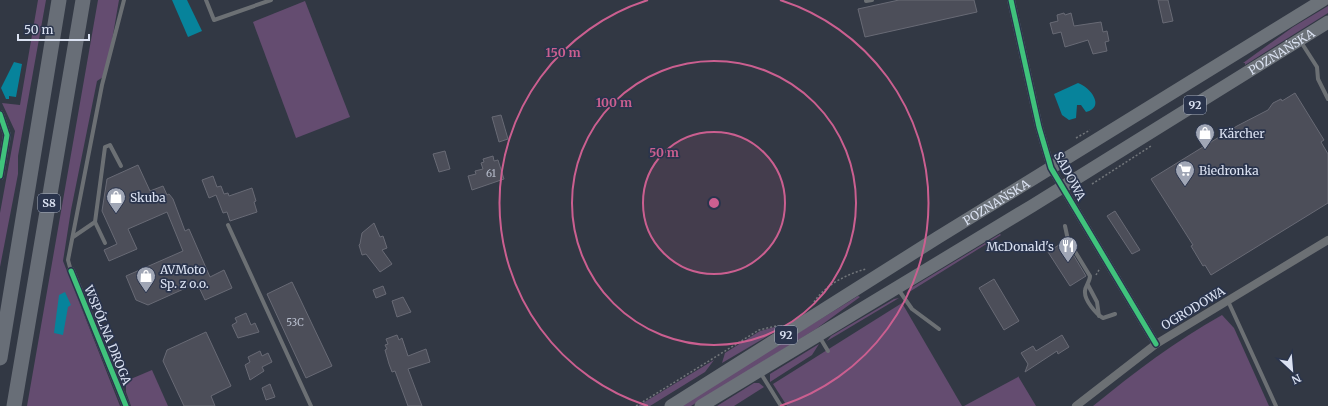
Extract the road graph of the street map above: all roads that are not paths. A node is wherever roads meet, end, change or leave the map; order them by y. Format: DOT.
graph roads {
  1 [pos="59,0"];
  2 [pos="83,0"];
  3 [pos="124,0"];
  4 [pos="206,0"];
  5 [pos="271,0"];
  6 [pos="872,0"];
  7 [pos="1010,0"];
  8 [pos="1324,0"];
  9 [pos="866,1"];
  10 [pos="1328,22"];
  11 [pos="1300,40"];
  12 [pos="1328,99"];
  13 [pos="0,114"];
  14 [pos="121,166"];
  15 [pos="1051,168"];
  16 [pos="0,176"];
  17 [pos="1062,187"];
  18 [pos="95,222"];
  19 [pos="228,225"];
  20 [pos="1065,226"];
  21 [pos="72,237"];
  22 [pos="1328,240"];
  23 [pos="105,243"];
  24 [pos="71,271"];
  25 [pos="897,287"];
  26 [pos="1228,301"];
  27 [pos="1115,314"];
  28 [pos="938,329"];
  29 [pos="818,334"];
  30 [pos="1156,344"];
  31 [pos="828,351"];
  32 [pos="0,358"];
  33 [pos="759,371"];
  34 [pos="14,406"];
  35 [pos="126,406"];
  36 [pos="312,406"];
  37 [pos="671,406"];
  38 [pos="701,406"];
  39 [pos="781,406"];
  40 [pos="1076,406"];
  41 [pos="1276,406"];
  1 -- 32 [label="highway, S8"];
  2 -- 34 [label="highway, S8"];
  3 -- 21 [label="lane"];
  4 -- 5 [label="lane"];
  6 -- 9 [label="lane"];
  7 -- 15 [label="street, SADOWA"];
  8 -- 15 [label="main road, POZNAŃSKA / 92"];
  10 -- 11 [label="main road, POZNAŃSKA / 92"];
  11 -- 12 [label="lane"];
  11 -- 17 [label="main road, POZNAŃSKA / 92"];
  13 -- 16 [label="street"];
  14 -- 18 [label="lane"];
  15 -- 17 [label="street, SADOWA"];
  15 -- 37 [label="main road, POZNAŃSKA / 92"];
  17 -- 25 [label="main road, POZNAŃSKA / 92"];
  17 -- 30 [label="street, SADOWA"];
  18 -- 21 [label="lane"];
  18 -- 23 [label="lane"];
  19 -- 36 [label="lane"];
  20 -- 27 [label="lane"];
  21 -- 24 [label="lane"];
  22 -- 26 [label="street, OGRODOWA"];
  24 -- 35 [label="street, WSPÓLNA DROGA"];
  25 -- 28 [label="lane"];
  25 -- 29 [label="main road, POZNAŃSKA / 92"];
  26 -- 30 [label="street, OGRODOWA"];
  26 -- 41 [label="lane"];
  29 -- 31 [label="lane"];
  29 -- 33 [label="main road, POZNAŃSKA / 92"];
  30 -- 40 [label="street, OGRODOWA"];
  33 -- 38 [label="main road, POZNAŃSKA / 92"];
  33 -- 39 [label="lane"];
}
